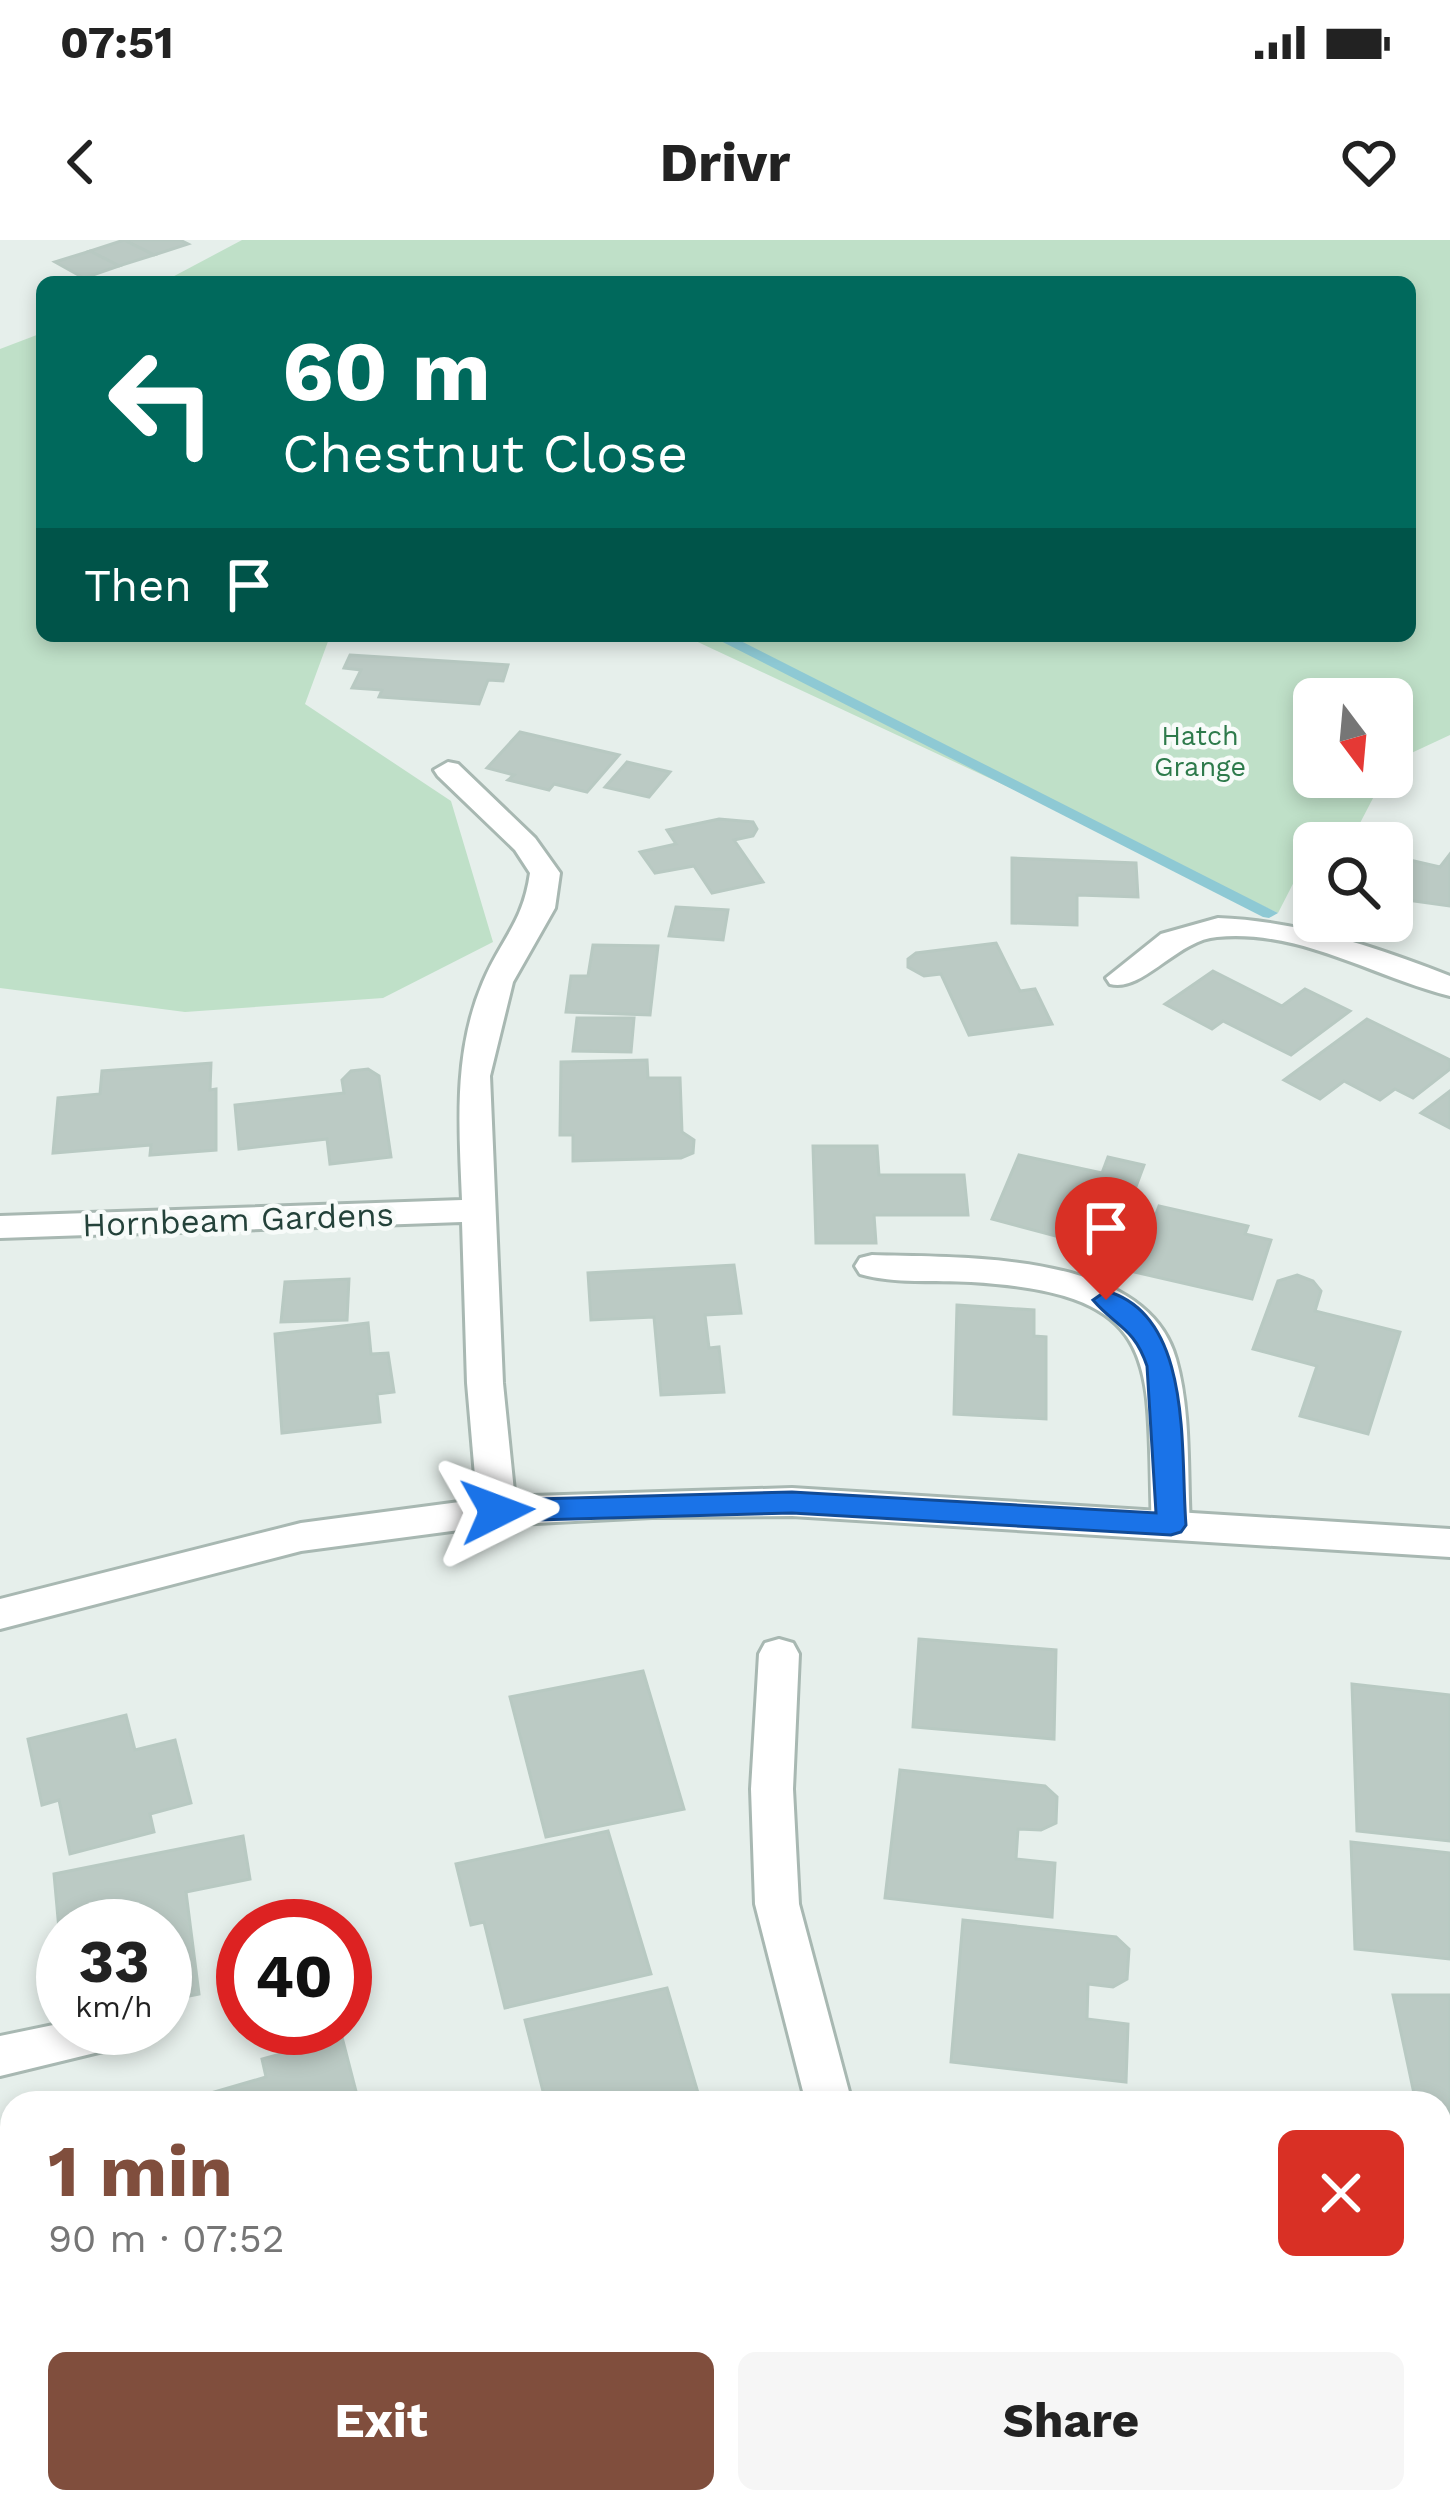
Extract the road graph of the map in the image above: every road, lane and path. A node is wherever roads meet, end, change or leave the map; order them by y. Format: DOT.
graph roads {
  1 [pos="448,770"];
  2 [pos="1121,978"];
  3 [pos="1450,987"];
  4 [pos="476,1211"];
  5 [pos="0,1227"];
  6 [pos="872,1267"];
  7 [pos="497,1511"];
  8 [pos="1171,1525"];
  9 [pos="1450,1543"];
  10 [pos="0,1614"];
  11 [pos="779,1654"];
  12 [pos="36,2048"];
  13 [pos="0,2056"];
  14 [pos="827,2091"];
  1 -- 4 [label="street"];
  2 -- 3 [label="street"];
  4 -- 5 [label="street, Hornbeam Gardens"];
  4 -- 7 [label="street"];
  6 -- 8 [label="street"];
  7 -- 8 [label="street"];
  7 -- 10 [label="street"];
  8 -- 9 [label="street"];
  11 -- 14 [label="street"];
  12 -- 13 [label="street"];
}
